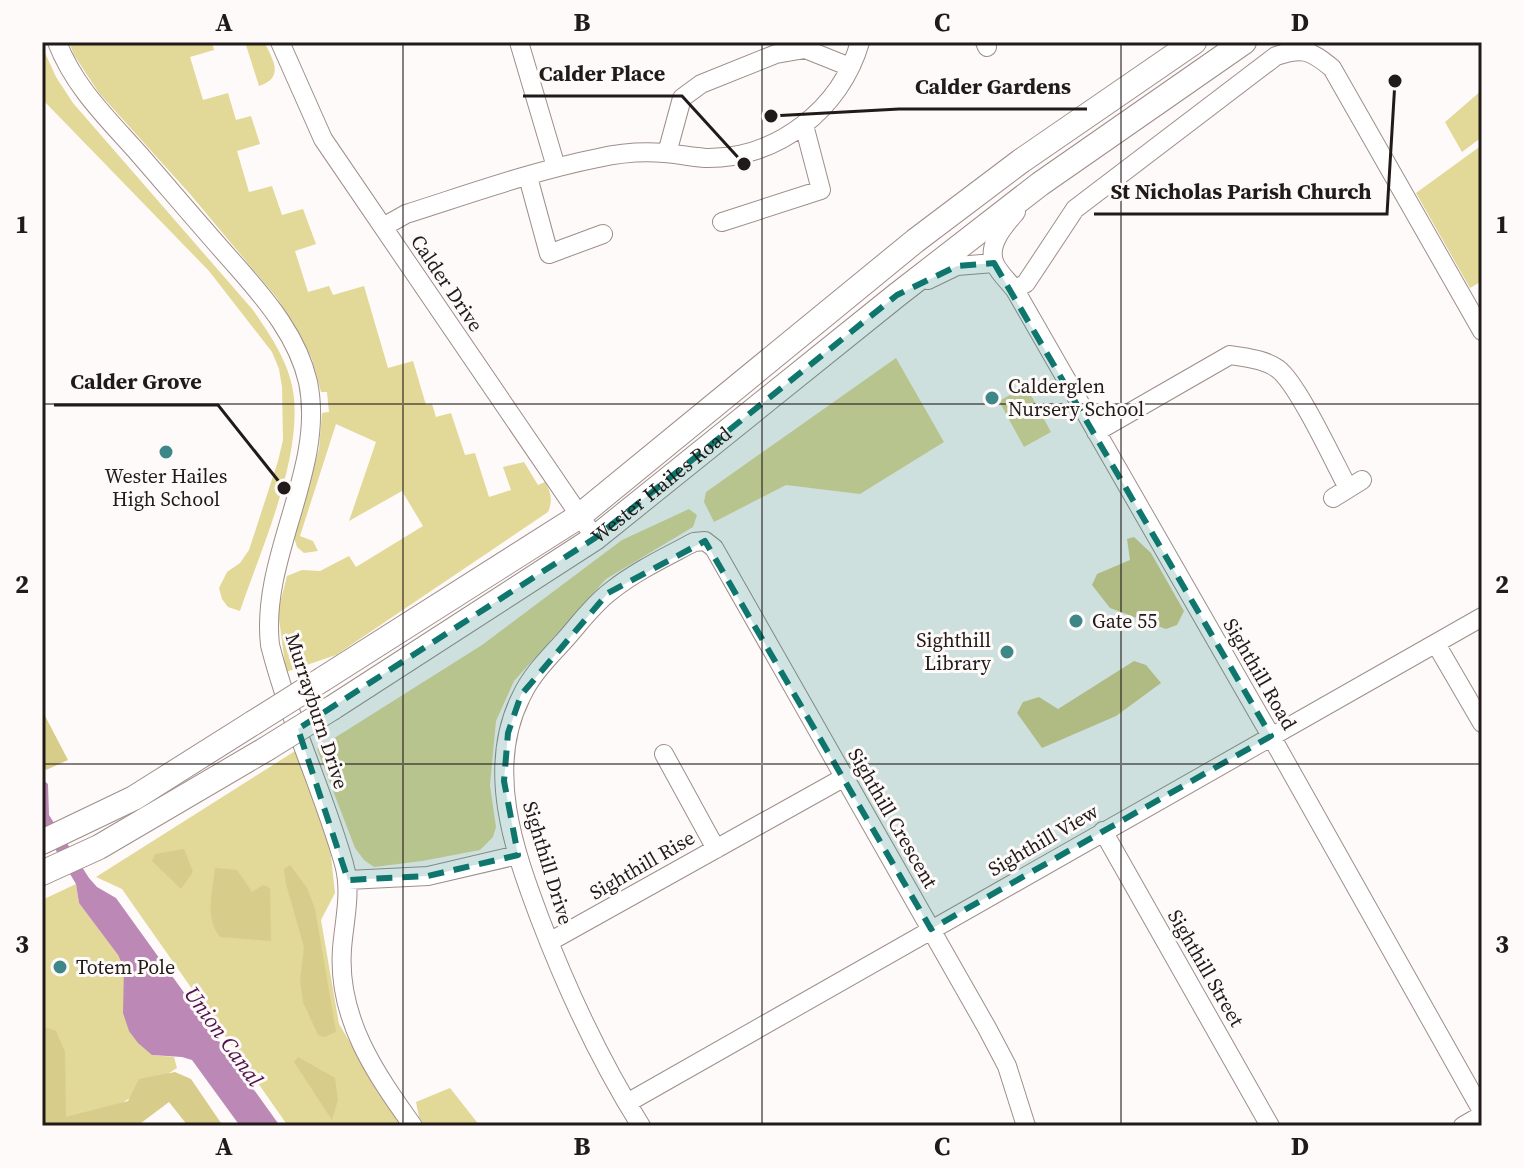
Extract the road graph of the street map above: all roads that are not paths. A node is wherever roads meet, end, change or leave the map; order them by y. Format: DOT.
graph roads {
  1 [pos="57,42"];
  2 [pos="280,42"];
  3 [pos="519,42"];
  4 [pos="860,42"];
  5 [pos="1194,42"];
  6 [pos="1244,42"];
  7 [pos="850,67"];
  8 [pos="804,125"];
  9 [pos="667,153"];
  10 [pos="556,167"];
  11 [pos="528,177"];
  12 [pos="1040,184"];
  13 [pos="722,222"];
  14 [pos="383,227"];
  15 [pos="603,234"];
  16 [pos="994,263"];
  17 [pos="1015,290"];
  18 [pos="897,295"];
  19 [pos="1482,331"];
  20 [pos="1096,432"];
  21 [pos="1348,488"];
  22 [pos="578,517"];
  23 [pos="595,538"];
  24 [pos="705,541"];
  25 [pos="1482,617"];
  26 [pos="1436,644"];
  27 [pos="1482,723"];
  28 [pos="1271,736"];
  29 [pos="664,754"];
  30 [pos="843,778"];
  31 [pos="1103,831"];
  32 [pos="42,842"];
  33 [pos="716,849"];
  34 [pos="518,855"];
  35 [pos="42,873"];
  36 [pos="348,880"];
  37 [pos="931,929"];
  38 [pos="549,942"];
  39 [pos="627,1103"];
  40 [pos="1482,1113"];
  41 [pos="413,1126"];
  42 [pos="641,1126"];
  43 [pos="1026,1126"];
  44 [pos="1270,1126"];
  45 [pos="1463,1126"];
  1 -- 36 [label="street, Murrayburn Drive"];
  2 -- 14 [label="street, Calder Drive"];
  3 -- 10 [label="street"];
  4 -- 7 [label="street"];
  5 -- 22 [label="main road, Wester Hailes Road"];
  6 -- 12 [label="main road, Wester Hailes Road"];
  7 -- 8 [label="street"];
  7 -- 9 [label="street"];
  8 -- 9 [label="street"];
  8 -- 13 [label="street"];
  9 -- 10 [label="street"];
  10 -- 11 [label="street"];
  11 -- 14 [label="street"];
  11 -- 15 [label="street"];
  12 -- 16 [label="street"];
  12 -- 18 [label="main road, Wester Hailes Road"];
  14 -- 22 [label="street, Calder Drive"];
  16 -- 17 [label="street, Sighthill Road"];
  16 -- 18 [label="street"];
  17 -- 19 [label="street"];
  17 -- 20 [label="street, Sighthill Road"];
  18 -- 23 [label="main road, Wester Hailes Road"];
  20 -- 21 [label="street"];
  20 -- 28 [label="street, Sighthill Road"];
  22 -- 23 [label="street, Calder Drive"];
  22 -- 32 [label="main road, Wester Hailes Road, bridge"];
  23 -- 35 [label="main road, Wester Hailes Road, bridge"];
  24 -- 30 [label="street, Sighthill Crescent"];
  24 -- 34 [label="street, Sighthill Drive"];
  25 -- 26 [label="street, Sighthill View"];
  26 -- 27 [label="street"];
  26 -- 28 [label="street, Sighthill View"];
  28 -- 31 [label="street, Sighthill View"];
  28 -- 40 [label="street, Sighthill Road"];
  29 -- 33 [label="street, Sighthill Rise"];
  30 -- 33 [label="street, Sighthill Rise"];
  30 -- 37 [label="street, Sighthill Crescent"];
  31 -- 37 [label="street, Sighthill View"];
  31 -- 44 [label="street, Sighthill Street"];
  33 -- 38 [label="street, Sighthill Rise"];
  34 -- 36 [label="street"];
  34 -- 38 [label="street, Sighthill Drive"];
  36 -- 41 [label="street, Murrayburn Drive"];
  37 -- 39 [label="street, Sighthill View"];
  37 -- 43 [label="street, Sighthill Crescent"];
  38 -- 39 [label="street, Sighthill Drive"];
  39 -- 42 [label="street, Sighthill Drive"];
  40 -- 45 [label="street"];
}
